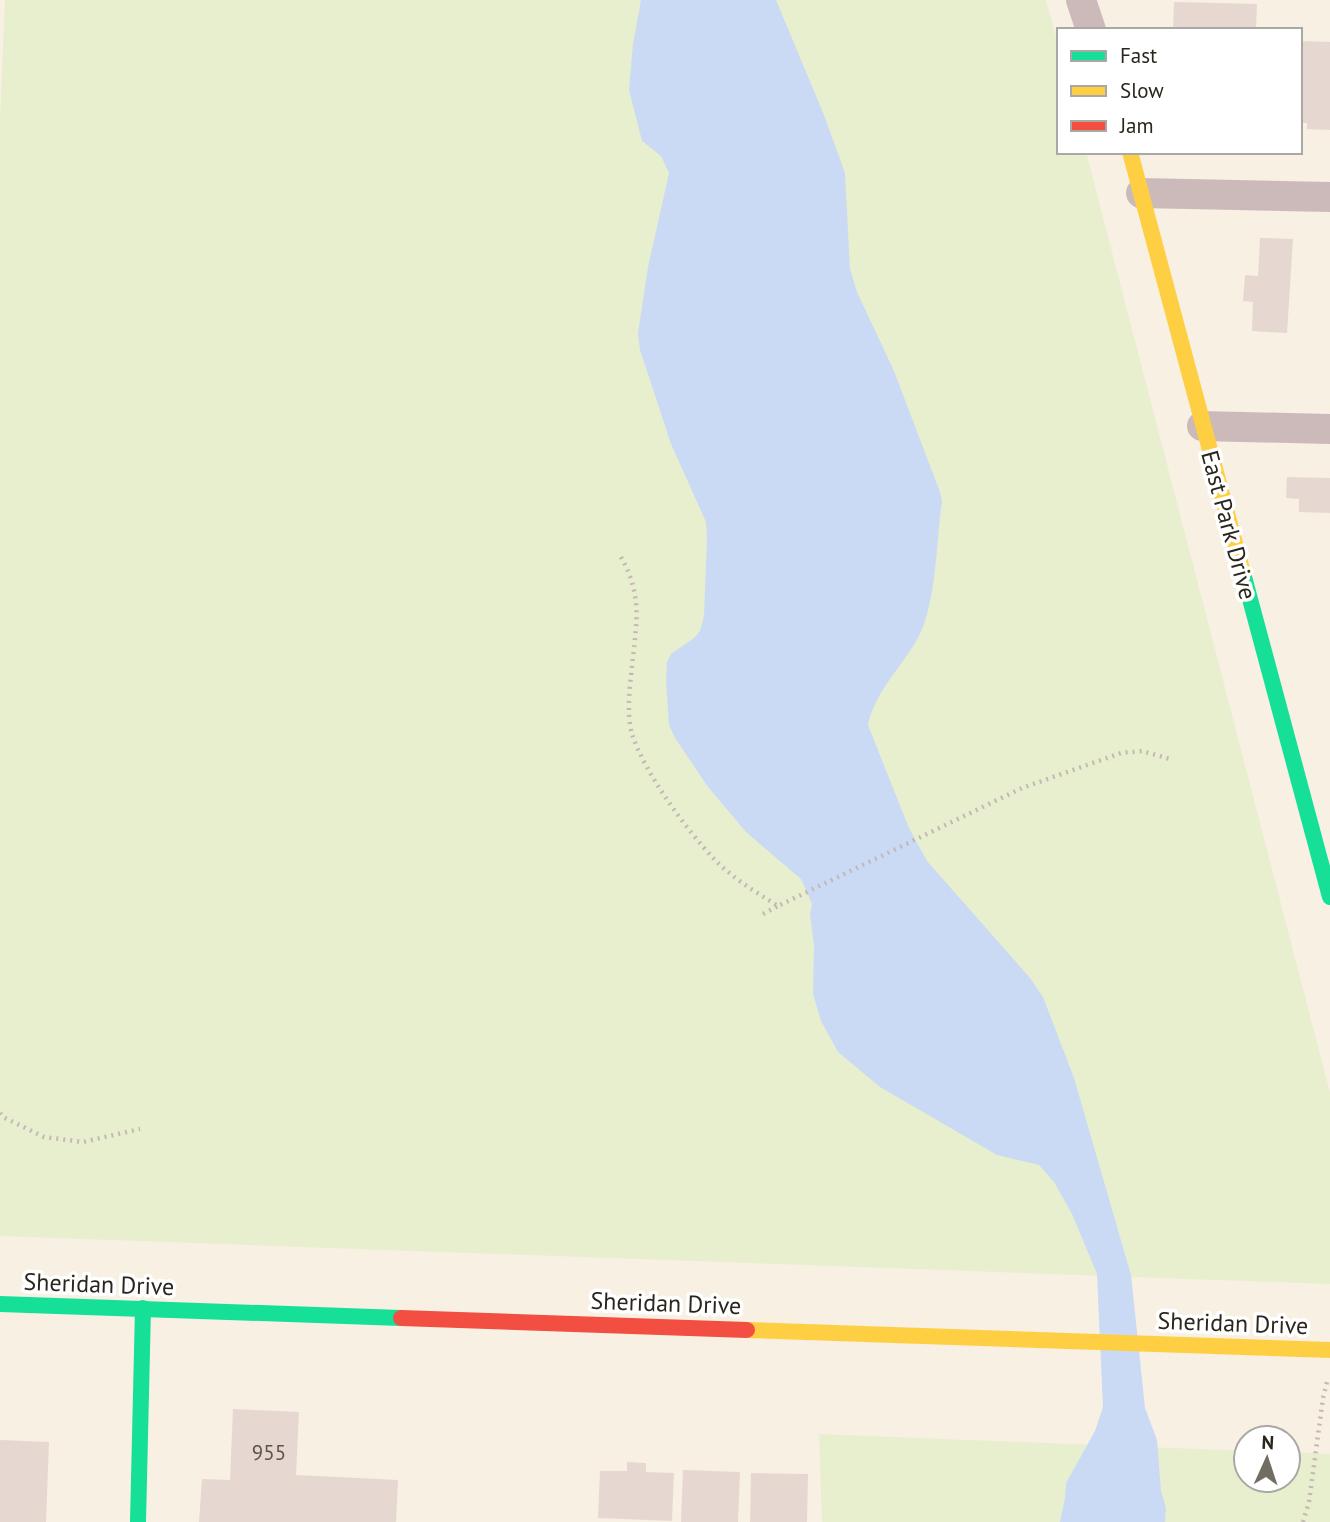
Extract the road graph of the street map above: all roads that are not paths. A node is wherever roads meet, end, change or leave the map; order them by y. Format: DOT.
graph roads {
  1 [pos="1081,0"];
  2 [pos="1090,28"];
  3 [pos="1131,154"];
  4 [pos="1141,193"];
  5 [pos="1330,197"];
  6 [pos="1202,426"];
  7 [pos="1330,429"];
  8 [pos="1330,897"];
  9 [pos="0,1304"];
  10 [pos="143,1308"];
  11 [pos="1330,1350"];
  12 [pos="138,1522"];
  1 -- 2 [label="street"];
  3 -- 4 [label="main road, East Park Drive"];
  4 -- 5 [label="street"];
  4 -- 6 [label="main road, East Park Drive"];
  6 -- 7 [label="street"];
  6 -- 8 [label="main road, East Park Drive"];
  9 -- 10 [label="main road, Sheridan Drive"];
  10 -- 11 [label="main road, Sheridan Drive"];
  10 -- 12 [label="main road"];
}
